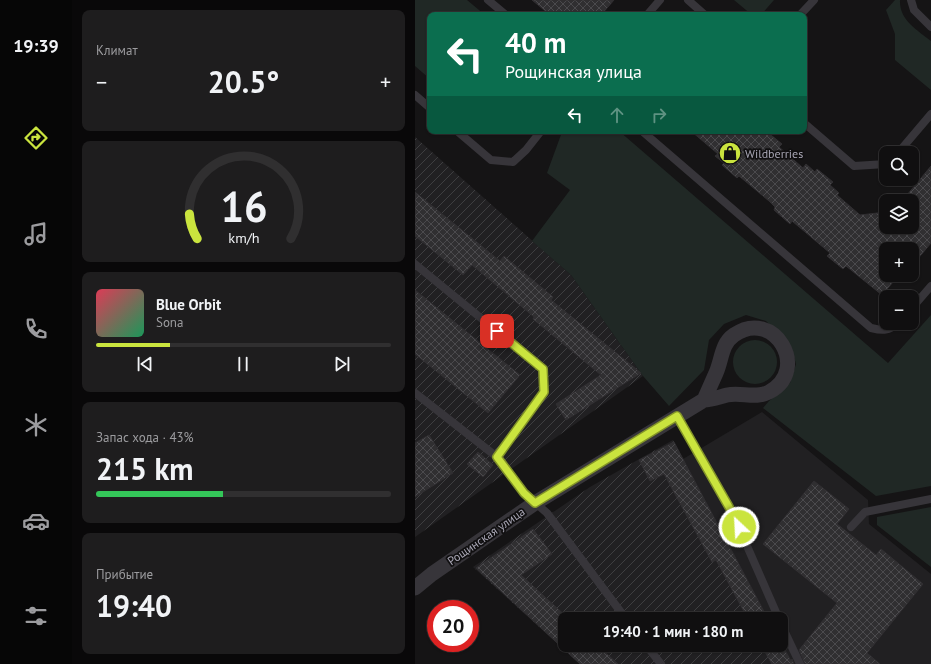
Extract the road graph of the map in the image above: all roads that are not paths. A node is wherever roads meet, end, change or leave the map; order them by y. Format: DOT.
graph roads {
  1 [pos="488,0"];
  2 [pos="660,0"];
  3 [pos="688,0"];
  4 [pos="814,0"];
  5 [pos="911,0"];
  6 [pos="502,12"];
  7 [pos="650,12"];
  8 [pos="702,12"];
  9 [pos="803,12"];
  10 [pos="931,27"];
  11 [pos="415,95"];
  12 [pos="427,105"];
  13 [pos="931,114"];
  14 [pos="807,126"];
  15 [pos="461,134"];
  16 [pos="539,134"];
  17 [pos="645,134"];
  18 [pos="904,146"];
  19 [pos="879,164"];
  20 [pos="415,264"];
  21 [pos="931,286"];
  22 [pos="919,300"];
  23 [pos="887,330"];
  24 [pos="415,393"];
  25 [pos="703,400"];
  26 [pos="677,416"];
  27 [pos="497,457"];
  28 [pos="931,499"];
  29 [pos="535,503"];
  30 [pos="851,527"];
  31 [pos="415,588"];
  32 [pos="621,612"];
  33 [pos="776,612"];
  34 [pos="788,639"];
  35 [pos="652,652"];
  36 [pos="661,664"];
  37 [pos="800,664"];
  1 -- 6 [label="lane"];
  2 -- 7 [label="lane"];
  3 -- 8 [label="lane"];
  4 -- 9 [label="lane"];
  5 -- 10 [label="lane"];
  11 -- 12 [label="lane"];
  13 -- 18 [label="lane"];
  14 -- 19 [label="lane"];
  15 -- 16 [label="lane"];
  17 -- 23 [label="lane"];
  20 -- 27 [label="lane"];
  21 -- 22 [label="lane"];
  24 -- 27 [label="lane"];
  25 -- 25 [label="street, Рощинская улица"];
  25 -- 26 [label="street, Рощинская улица"];
  26 -- 29 [label="street, Рощинская улица"];
  26 -- 33 [label="lane"];
  27 -- 29 [label="lane"];
  28 -- 30 [label="lane"];
  29 -- 31 [label="street, Рощинская улица"];
  29 -- 32 [label="lane"];
  34 -- 37 [label="lane"];
  35 -- 36 [label="lane"];
}
